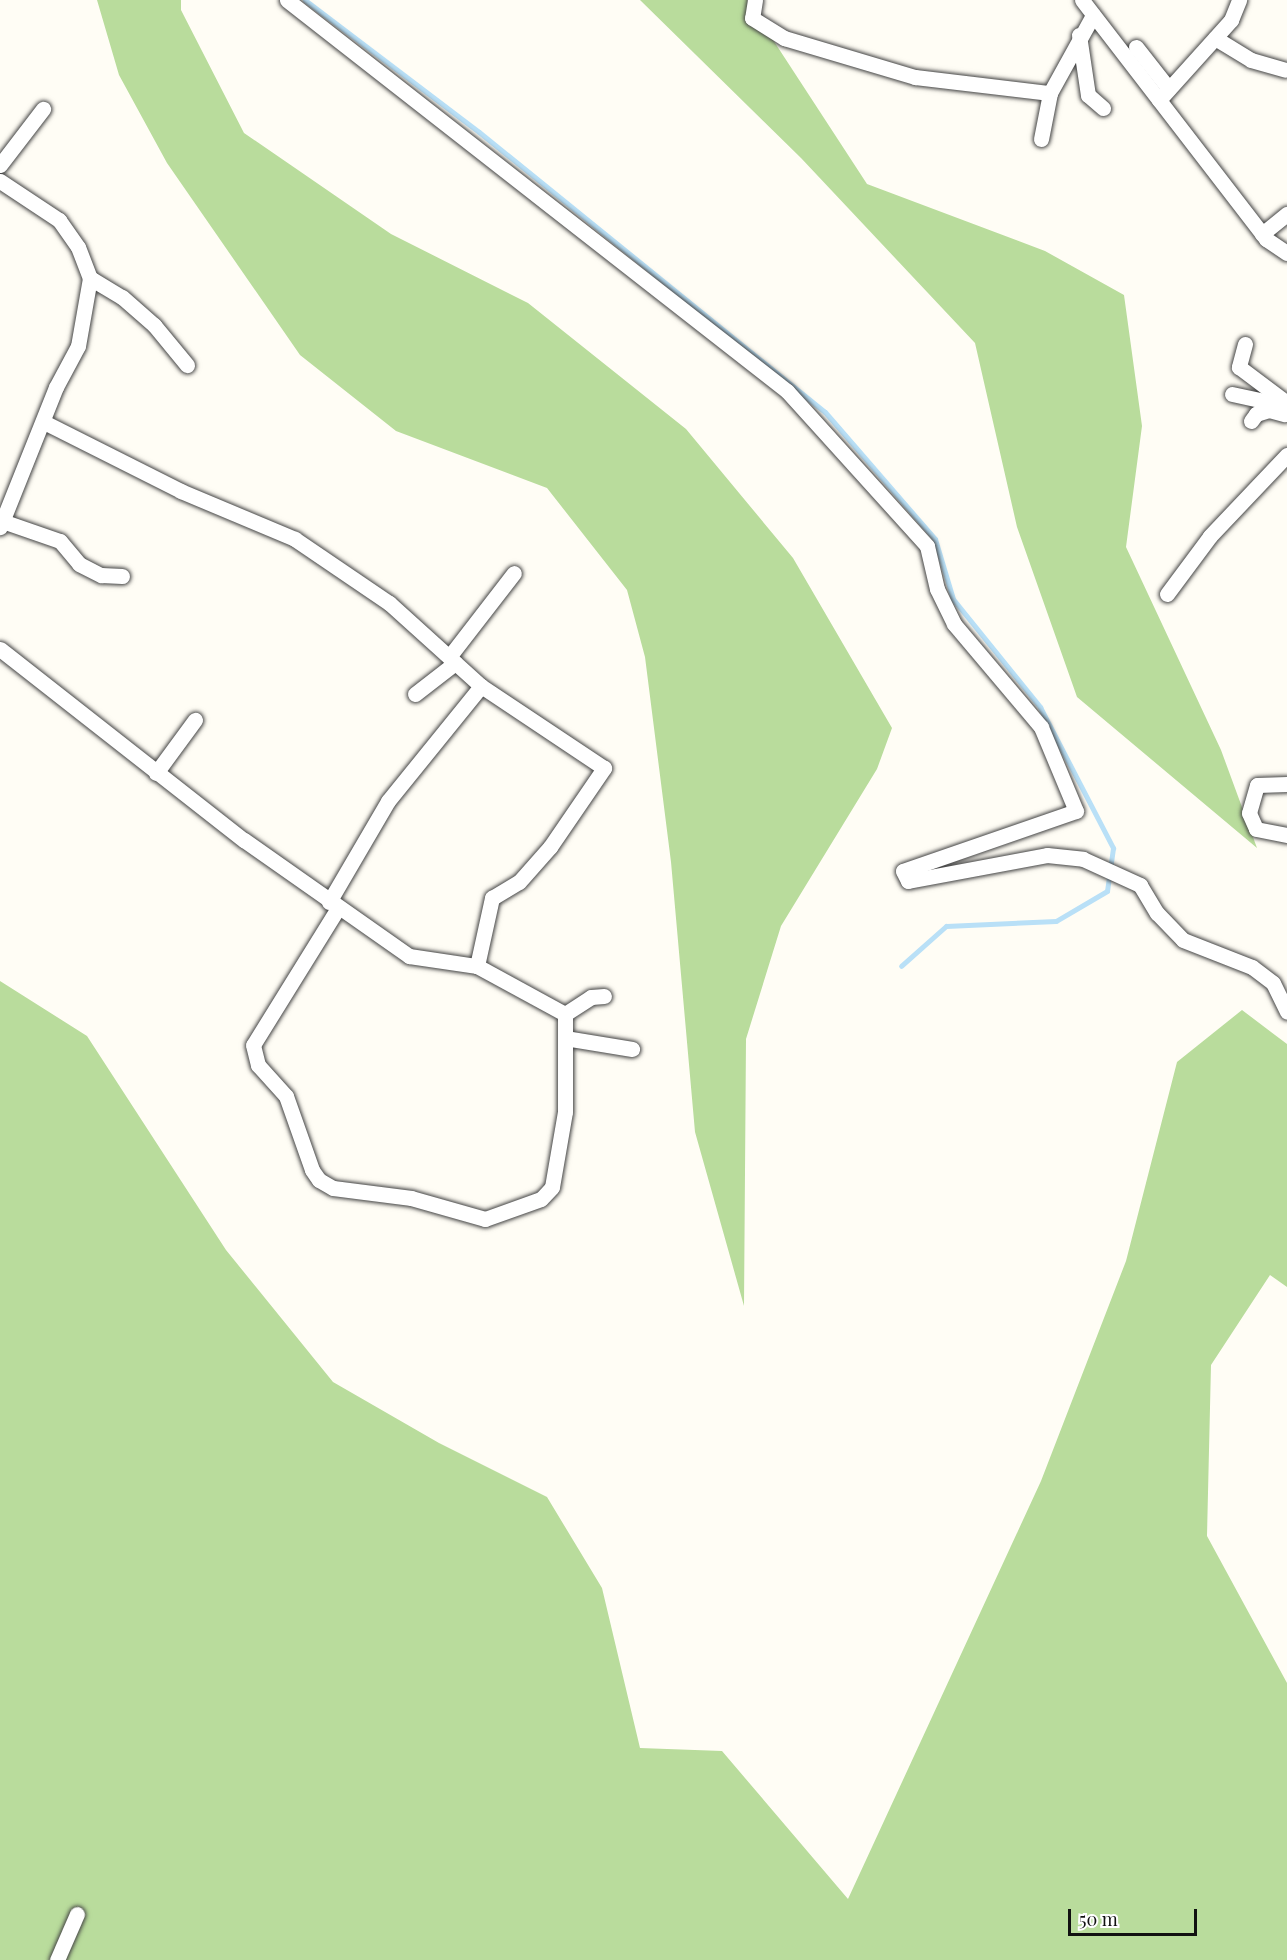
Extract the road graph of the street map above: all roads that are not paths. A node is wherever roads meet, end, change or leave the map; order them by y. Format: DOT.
graph roads {
  1 [pos="287,0"];
  2 [pos="755,0"];
  3 [pos="1082,0"];
  4 [pos="1239,0"];
  5 [pos="1093,15"];
  6 [pos="1079,36"];
  7 [pos="1215,38"];
  8 [pos="1136,46"];
  9 [pos="1285,70"];
  10 [pos="1050,93"];
  11 [pos="1164,95"];
  12 [pos="1103,108"];
  13 [pos="43,109"];
  14 [pos="1041,139"];
  15 [pos="0,165"];
  16 [pos="0,181"];
  17 [pos="1287,214"];
  18 [pos="1262,234"];
  19 [pos="1287,253"];
  20 [pos="90,278"];
  21 [pos="1245,344"];
  22 [pos="187,365"];
  23 [pos="1232,394"];
  24 [pos="1287,405"];
  25 [pos="1287,415"];
  26 [pos="1251,421"];
  27 [pos="44,422"];
  28 [pos="1287,455"];
  29 [pos="2,524"];
  30 [pos="514,573"];
  31 [pos="122,576"];
  32 [pos="1167,594"];
  33 [pos="0,649"];
  34 [pos="452,660"];
  35 [pos="481,687"];
  36 [pos="415,694"];
  37 [pos="195,720"];
  38 [pos="156,773"];
  39 [pos="1287,784"];
  40 [pos="1287,835"];
  41 [pos="333,905"];
  42 [pos="477,966"];
  43 [pos="604,996"];
  44 [pos="1287,1012"];
  45 [pos="565,1014"];
  46 [pos="565,1038"];
  47 [pos="632,1049"];
  48 [pos="77,1914"];
  49 [pos="57,1960"];
  1 -- 44 [label="street"];
  2 -- 10 [label="street"];
  3 -- 5 [label="street"];
  4 -- 7 [label="street"];
  5 -- 6 [label="street"];
  5 -- 11 [label="street"];
  6 -- 10 [label="street"];
  6 -- 12 [label="street"];
  7 -- 9 [label="street"];
  7 -- 11 [label="street"];
  8 -- 11 [label="street"];
  10 -- 14 [label="street"];
  11 -- 18 [label="street"];
  13 -- 15 [label="street"];
  16 -- 20 [label="street"];
  17 -- 18 [label="street"];
  18 -- 19 [label="street"];
  20 -- 22 [label="street"];
  20 -- 27 [label="street"];
  21 -- 24 [label="street"];
  23 -- 24 [label="street"];
  25 -- 26 [label="street"];
  27 -- 29 [label="street"];
  27 -- 34 [label="street"];
  28 -- 32 [label="street"];
  29 -- 31 [label="street"];
  30 -- 34 [label="street"];
  33 -- 38 [label="street"];
  34 -- 35 [label="street"];
  34 -- 36 [label="street"];
  35 -- 41 [label="street"];
  35 -- 42 [label="street"];
  37 -- 38 [label="street"];
  38 -- 41 [label="street"];
  39 -- 40 [label="street"];
  41 -- 42 [label="street"];
  41 -- 46 [label="street"];
  42 -- 45 [label="street"];
  43 -- 45 [label="street"];
  45 -- 46 [label="street"];
  46 -- 47 [label="street"];
  48 -- 49 [label="street"];
}
